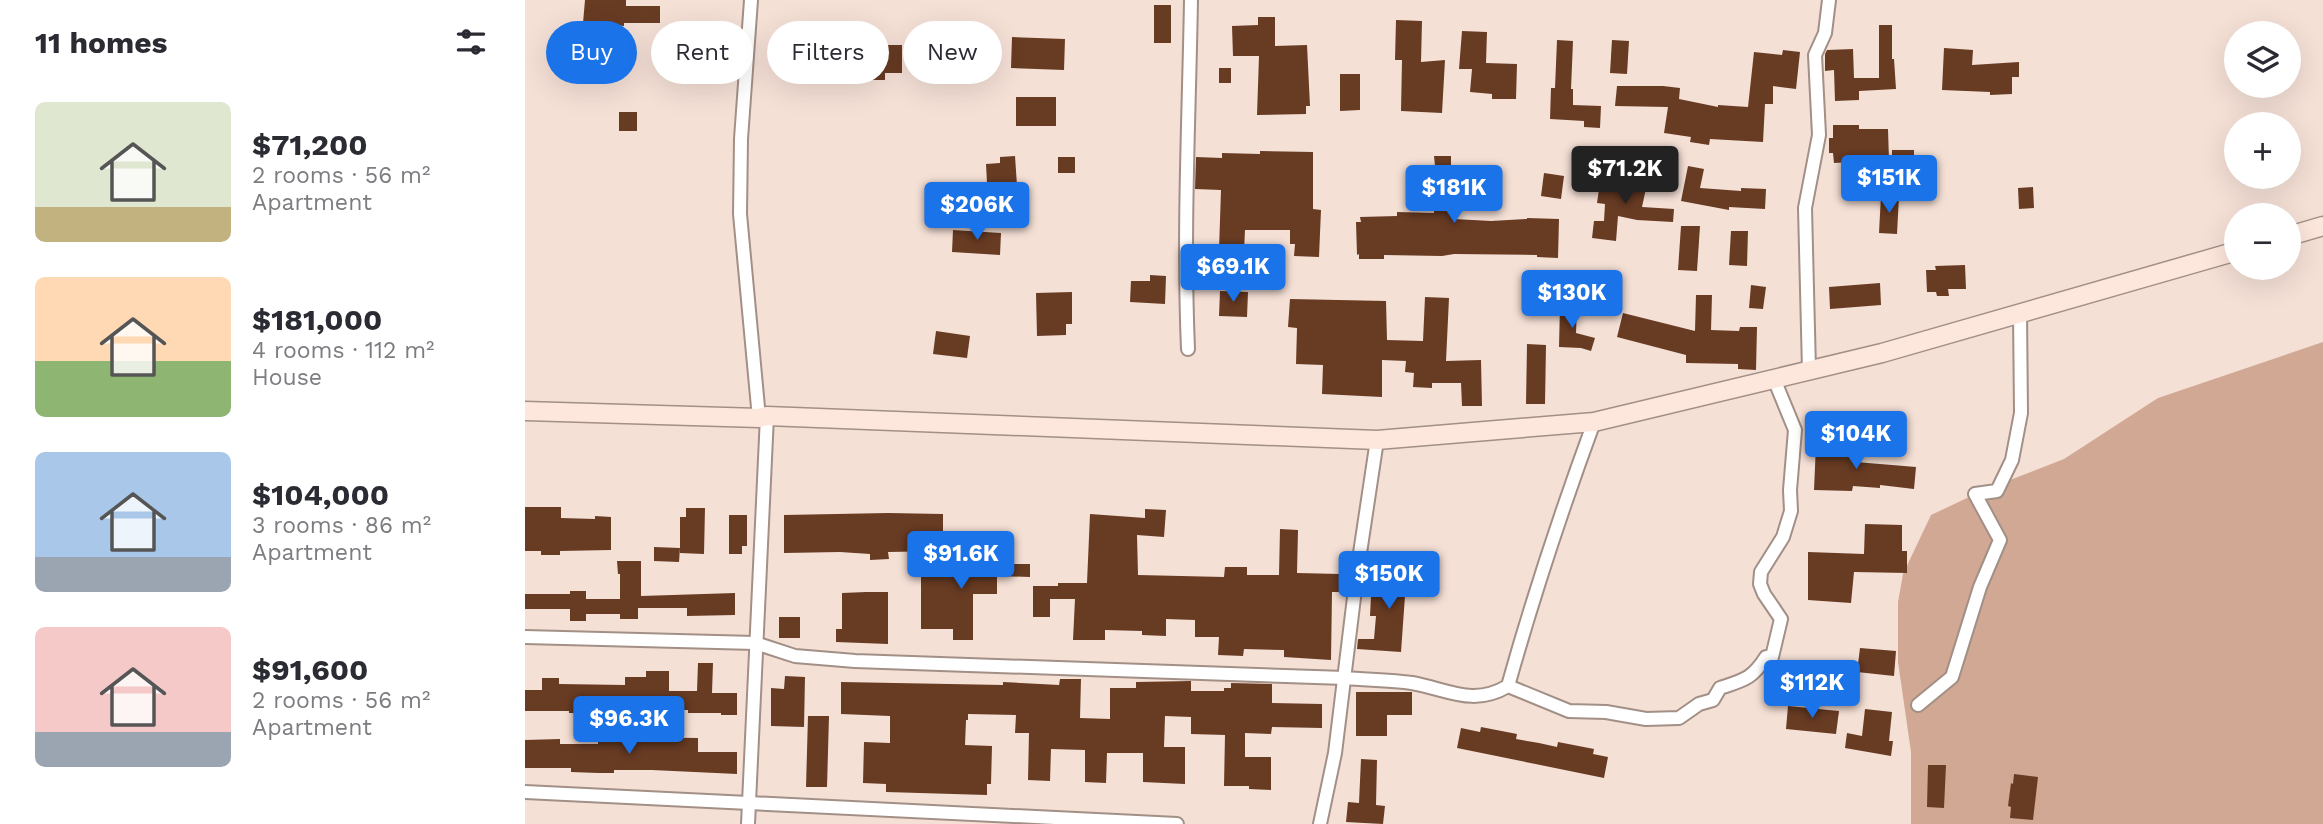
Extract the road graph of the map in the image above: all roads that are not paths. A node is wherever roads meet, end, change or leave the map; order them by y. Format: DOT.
graph roads {
  1 [pos="751,0"];
  2 [pos="1191,0"];
  3 [pos="1829,0"];
  4 [pos="2323,226"];
  5 [pos="2301,232"];
  6 [pos="2224,255"];
  7 [pos="2019,313"];
  8 [pos="1188,349"];
  9 [pos="1809,370"];
  10 [pos="1774,379"];
  11 [pos="525,411"];
  12 [pos="763,417"];
  13 [pos="1594,422"];
  14 [pos="1377,440"];
  15 [pos="525,637"];
  16 [pos="755,643"];
  17 [pos="1345,678"];
  18 [pos="1508,686"];
  19 [pos="1918,705"];
  20 [pos="525,792"];
  21 [pos="748,802"];
  22 [pos="748,824"];
  23 [pos="1177,824"];
  24 [pos="1320,824"];
  1 -- 12 [label="street"];
  2 -- 8 [label="street"];
  3 -- 9 [label="street"];
  4 -- 5 [label="street"];
  6 -- 7 [label="street"];
  7 -- 9 [label="street"];
  7 -- 19 [label="street"];
  9 -- 10 [label="street"];
  10 -- 13 [label="street"];
  10 -- 18 [label="street"];
  11 -- 12 [label="street"];
  12 -- 14 [label="street"];
  12 -- 16 [label="street"];
  13 -- 14 [label="street"];
  13 -- 18 [label="street"];
  14 -- 17 [label="street"];
  15 -- 16 [label="street"];
  16 -- 17 [label="street"];
  16 -- 21 [label="street"];
  17 -- 18 [label="street"];
  17 -- 24 [label="street"];
  20 -- 21 [label="street"];
  21 -- 22 [label="street"];
  21 -- 23 [label="street"];
}
